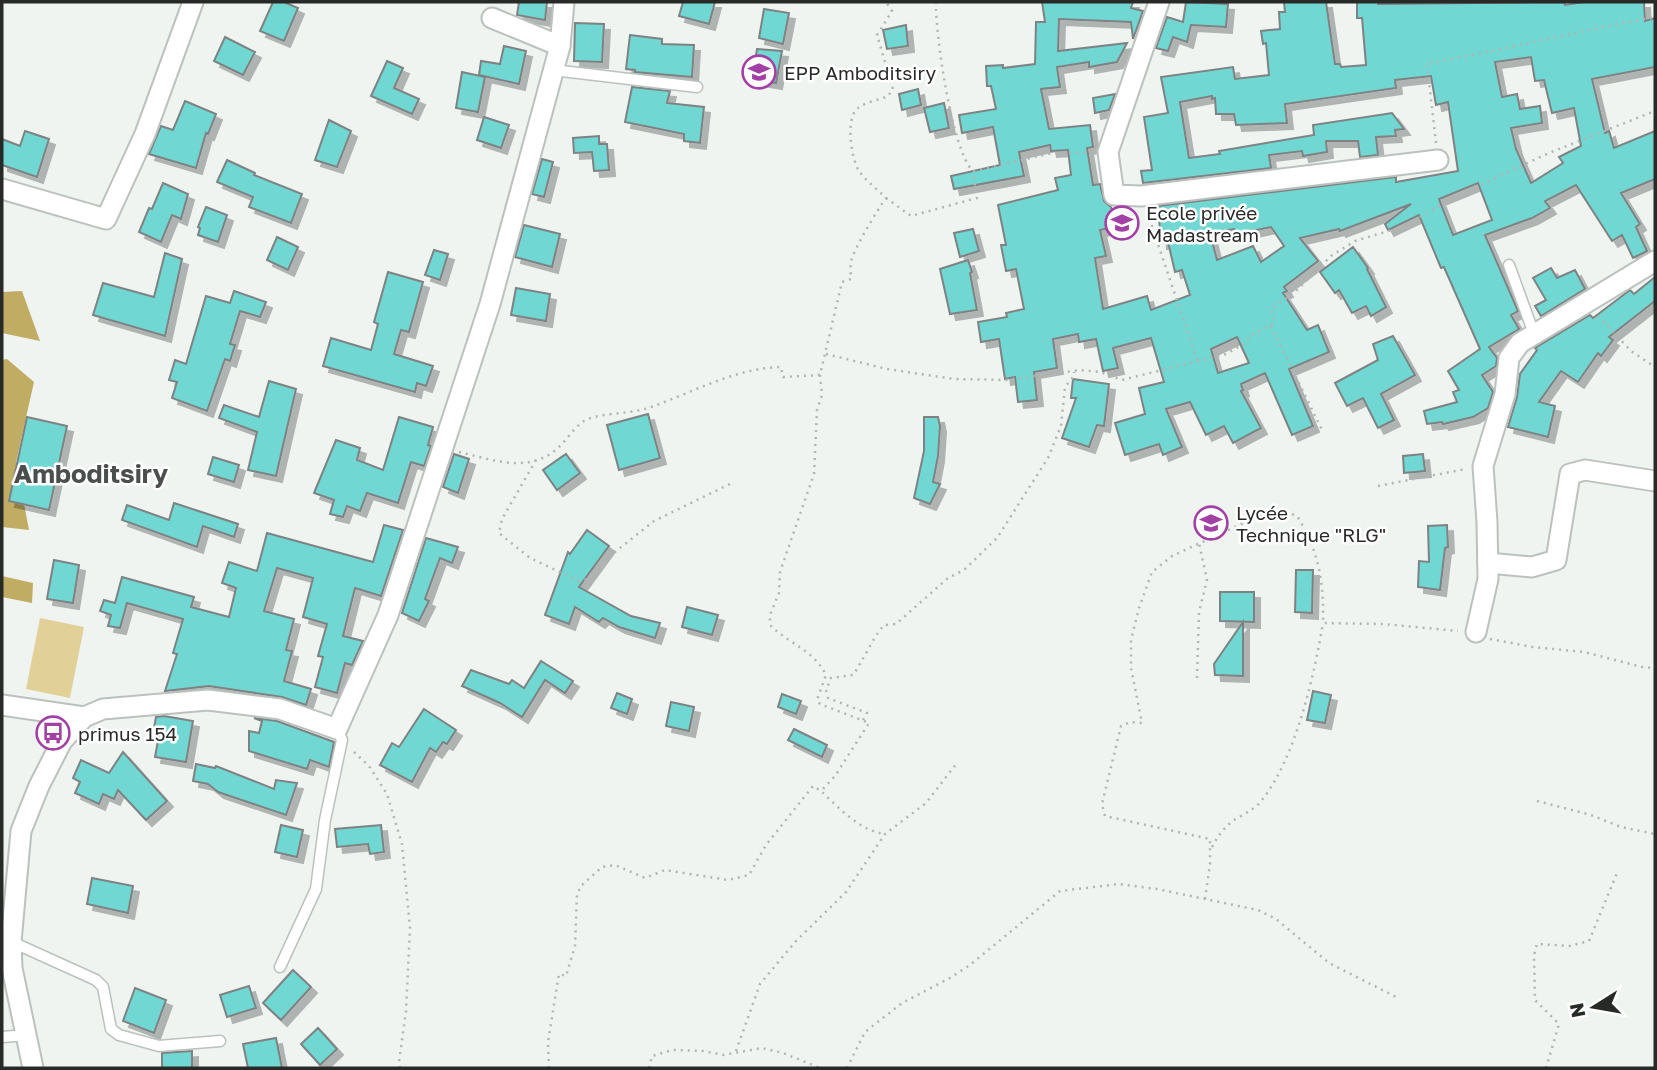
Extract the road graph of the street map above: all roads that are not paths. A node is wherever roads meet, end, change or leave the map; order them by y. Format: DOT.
graph roads {
  1 [pos="193,2"];
  2 [pos="564,2"];
  3 [pos="1158,2"];
  4 [pos="492,18"];
  5 [pos="560,46"];
  6 [pos="553,70"];
  7 [pos="697,87"];
  8 [pos="1438,160"];
  9 [pos="2,189"];
  10 [pos="1655,261"];
  11 [pos="1509,265"];
  12 [pos="1534,334"];
  13 [pos="1655,481"];
  14 [pos="1488,563"];
  15 [pos="1476,632"];
  16 [pos="2,705"];
  17 [pos="84,717"];
  18 [pos="339,734"];
  19 [pos="11,942"];
  20 [pos="280,967"];
  21 [pos="27,1035"];
  22 [pos="2,1037"];
  23 [pos="220,1041"];
  24 [pos="33,1068"];
  1 -- 9 [label="street"];
  2 -- 5 [label="street"];
  3 -- 8 [label="street"];
  4 -- 5 [label="street"];
  5 -- 6 [label="street"];
  6 -- 7 [label="lane"];
  6 -- 18 [label="street"];
  10 -- 12 [label="street"];
  11 -- 12 [label="lane"];
  12 -- 14 [label="street"];
  13 -- 14 [label="street"];
  14 -- 15 [label="street"];
  16 -- 17 [label="street"];
  17 -- 18 [label="street"];
  17 -- 19 [label="street"];
  18 -- 20 [label="lane"];
  19 -- 21 [label="street"];
  19 -- 23 [label="lane"];
  21 -- 22 [label="lane"];
  21 -- 24 [label="street"];
}
